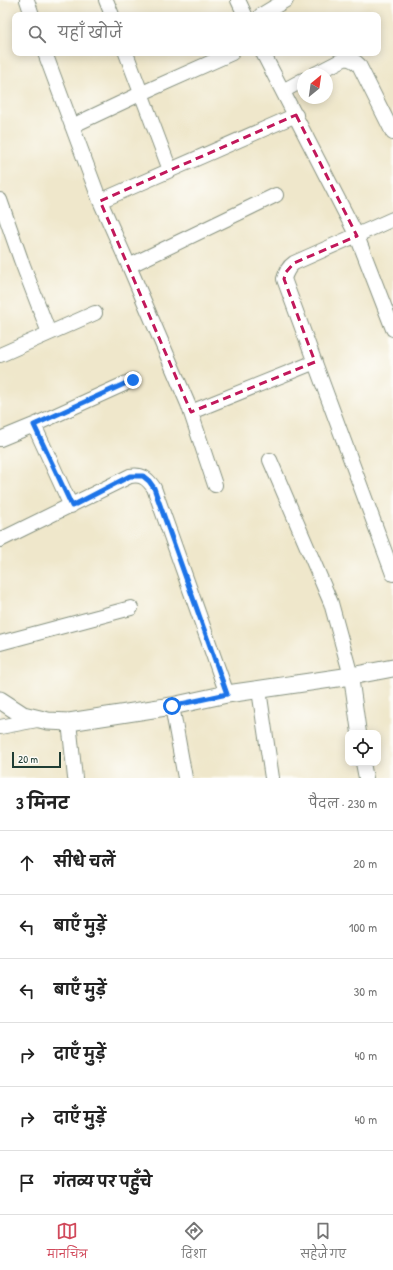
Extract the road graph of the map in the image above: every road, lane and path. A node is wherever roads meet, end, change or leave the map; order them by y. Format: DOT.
graph roads {
  1 [pos="27,0"];
  2 [pos="106,0"];
  3 [pos="238,0"];
  4 [pos="286,0"];
  5 [pos="31,12"];
  6 [pos="111,12"];
  7 [pos="244,12"];
  8 [pos="266,12"];
  9 [pos="46,56"];
  10 [pos="127,56"];
  11 [pos="225,56"];
  12 [pos="265,56"];
  13 [pos="327,68"];
  14 [pos="297,83"];
  15 [pos="283,91"];
  16 [pos="140,94"];
  17 [pos="296,115"];
  18 [pos="72,126"];
  19 [pos="393,133"];
  20 [pos="170,170"];
  21 [pos="276,195"];
  22 [pos="0,200"];
  23 [pos="100,201"];
  24 [pos="393,219"];
  25 [pos="357,236"];
  26 [pos="129,266"];
  27 [pos="95,313"];
  28 [pos="393,329"];
  29 [pos="49,333"];
  30 [pos="0,355"];
  31 [pos="315,362"];
  32 [pos="133,380"];
  33 [pos="190,412"];
  34 [pos="34,425"];
  35 [pos="0,439"];
  36 [pos="270,460"];
  37 [pos="215,485"];
  38 [pos="72,506"];
  39 [pos="0,540"];
  40 [pos="393,574"];
  41 [pos="131,608"];
  42 [pos="0,643"];
  43 [pos="393,668"];
  44 [pos="351,676"];
  45 [pos="259,690"];
  46 [pos="227,694"];
  47 [pos="0,700"];
  48 [pos="172,706"];
  49 [pos="37,720"];
  50 [pos="69,722"];
  51 [pos="0,727"];
  52 [pos="359,730"];
  53 [pos="364,766"];
  54 [pos="76,778"];
  55 [pos="184,778"];
  56 [pos="272,778"];
  57 [pos="366,778"];
  1 -- 5 [label="street"];
  2 -- 6 [label="street"];
  3 -- 7 [label="street"];
  4 -- 8 [label="street"];
  9 -- 18 [label="street"];
  10 -- 16 [label="street"];
  11 -- 16 [label="street"];
  12 -- 15 [label="street"];
  13 -- 19 [label="street"];
  14 -- 15 [label="street"];
  15 -- 17 [label="street"];
  16 -- 18 [label="street"];
  16 -- 20 [label="street"];
  17 -- 20 [label="street"];
  17 -- 25 [label="street"];
  18 -- 23 [label="street"];
  20 -- 23 [label="street"];
  21 -- 26 [label="street"];
  22 -- 29 [label="street"];
  23 -- 26 [label="street"];
  24 -- 25 [label="street"];
  25 -- 28 [label="street"];
  25 -- 31 [label="street"];
  26 -- 33 [label="street"];
  27 -- 29 [label="street"];
  29 -- 30 [label="street"];
  31 -- 33 [label="street"];
  31 -- 40 [label="street"];
  32 -- 34 [label="street"];
  33 -- 37 [label="street"];
  34 -- 35 [label="street"];
  34 -- 38 [label="street"];
  36 -- 44 [label="street"];
  38 -- 39 [label="street"];
  38 -- 46 [label="street"];
  41 -- 42 [label="street"];
  43 -- 44 [label="street"];
  44 -- 45 [label="street"];
  44 -- 52 [label="street"];
  45 -- 46 [label="street"];
  45 -- 56 [label="street"];
  46 -- 48 [label="street"];
  47 -- 49 [label="street"];
  48 -- 50 [label="street"];
  48 -- 55 [label="street"];
  49 -- 50 [label="street"];
  49 -- 51 [label="street"];
  50 -- 54 [label="street"];
  53 -- 57 [label="street"];
}
